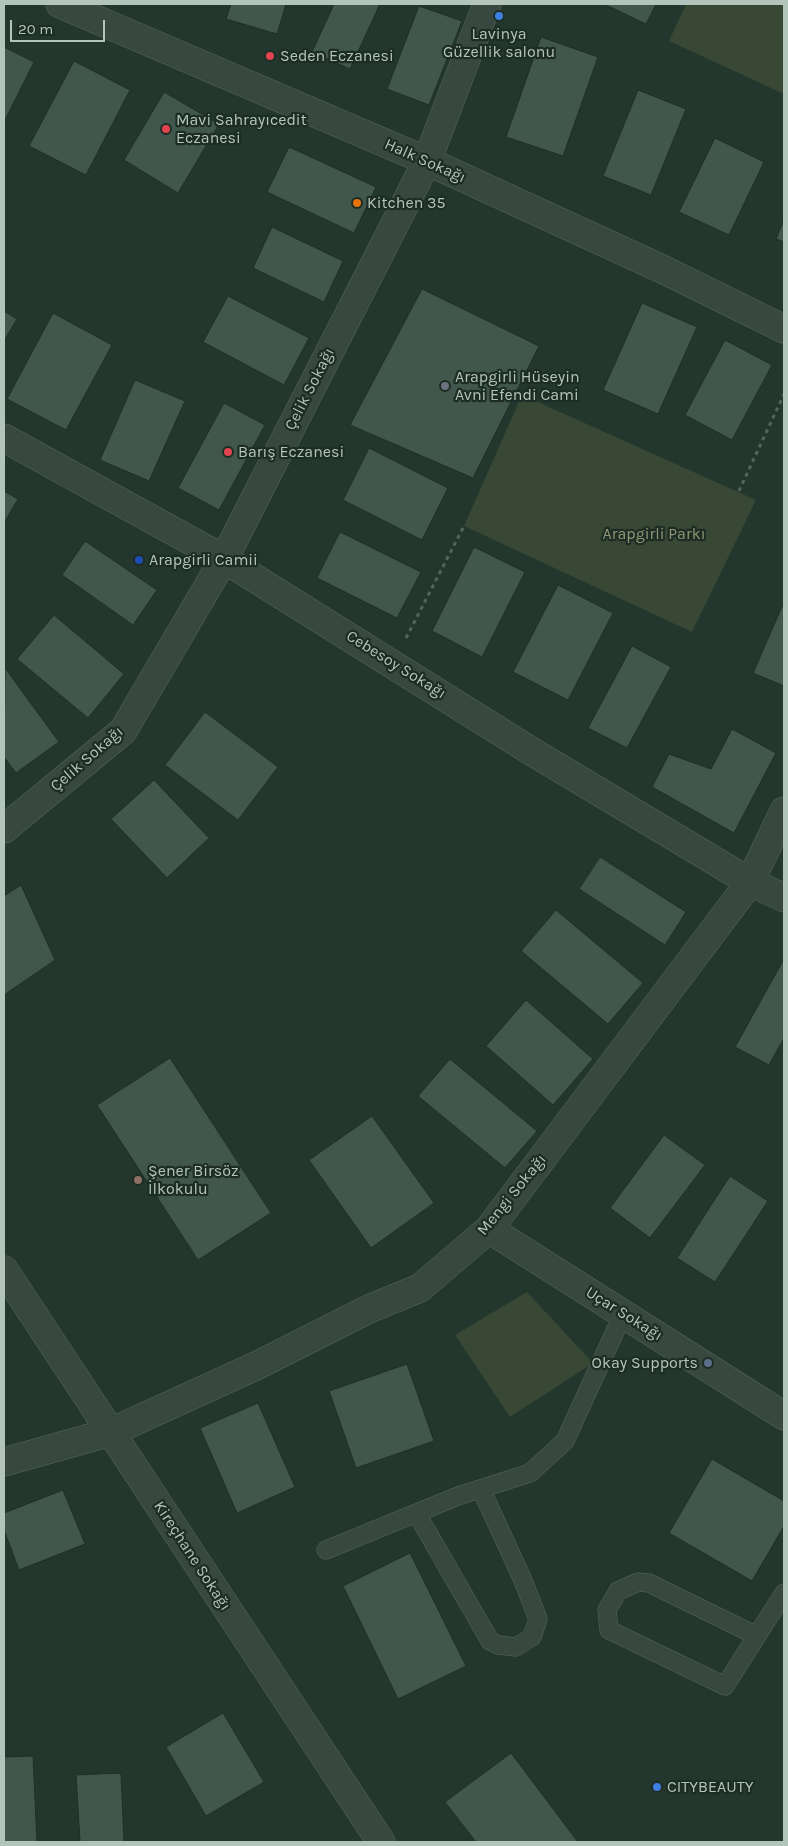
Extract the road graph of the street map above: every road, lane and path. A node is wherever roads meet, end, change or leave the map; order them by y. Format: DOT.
graph roads {
  1 [pos="60,4"];
  2 [pos="487,4"];
  3 [pos="427,161"];
  4 [pos="784,329"];
  5 [pos="784,394"];
  6 [pos="4,438"];
  7 [pos="739,491"];
  8 [pos="464,526"];
  9 [pos="224,558"];
  10 [pos="392,663"];
  11 [pos="784,811"];
  12 [pos="4,829"];
  13 [pos="750,882"];
  14 [pos="784,898"];
  15 [pos="489,1229"];
  16 [pos="4,1270"];
  17 [pos="623,1314"];
  18 [pos="784,1416"];
  19 [pos="111,1432"];
  20 [pos="4,1462"];
  21 [pos="481,1489"];
  22 [pos="417,1514"];
  23 [pos="326,1550"];
  24 [pos="784,1593"];
  25 [pos="757,1636"];
  26 [pos="381,1842"];
  1 -- 3 [label="street, Halk Sokağı"];
  2 -- 3 [label="street, Çelik Sokağı"];
  3 -- 4 [label="street, Halk Sokağı"];
  3 -- 9 [label="street, Çelik Sokağı"];
  5 -- 7 [label="path"];
  6 -- 9 [label="street, Cebesoy Sokağı"];
  8 -- 10 [label="path"];
  9 -- 10 [label="street, Cebesoy Sokağı"];
  9 -- 12 [label="street, Çelik Sokağı"];
  10 -- 13 [label="street, Cebesoy Sokağı"];
  11 -- 13 [label="street, Mengi Sokağı"];
  13 -- 14 [label="street, Cebesoy Sokağı"];
  13 -- 15 [label="street, Mengi Sokağı"];
  15 -- 17 [label="street, Uçar Sokağı"];
  15 -- 19 [label="street, Mengi Sokağı"];
  16 -- 19 [label="street, Kireçhane Sokağı"];
  17 -- 18 [label="street, Uçar Sokağı"];
  17 -- 21 [label="lane"];
  19 -- 20 [label="street, Mengi Sokağı"];
  19 -- 26 [label="street, Kireçhane Sokağı"];
  21 -- 22 [label="lane"];
  21 -- 22 [label="lane"];
  22 -- 23 [label="lane"];
  24 -- 25 [label="lane"];
  25 -- 25 [label="lane"];
}
